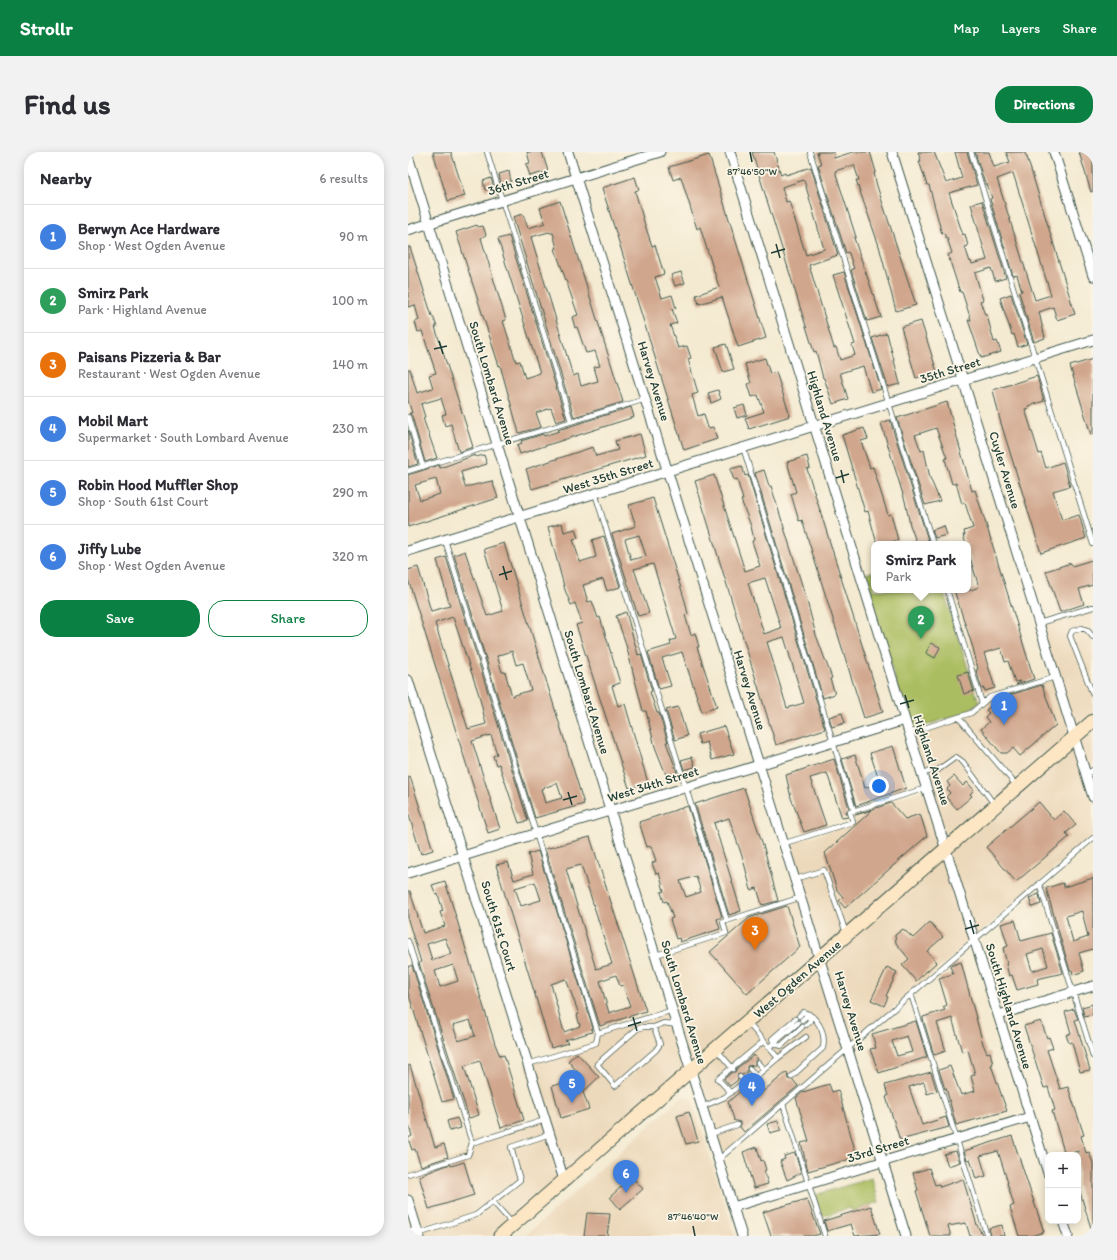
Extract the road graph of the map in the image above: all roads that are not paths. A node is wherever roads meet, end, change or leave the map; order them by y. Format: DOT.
graph roads {
  1 [pos="487,152"];
  2 [pos="568,152"];
  3 [pos="660,152"];
  4 [pos="730,152"];
  5 [pos="810,152"];
  6 [pos="892,152"];
  7 [pos="971,152"];
  8 [pos="1054,152"];
  9 [pos="649,154"];
  10 [pos="408,156"];
  11 [pos="576,178"];
  12 [pos="502,201"];
  13 [pos="429,223"];
  14 [pos="408,230"];
  15 [pos="1093,276"];
  16 [pos="1093,340"];
  17 [pos="1035,358"];
  18 [pos="963,380"];
  19 [pos="646,399"];
  20 [pos="888,402"];
  21 [pos="408,417"];
  22 [pos="571,421"];
  23 [pos="814,425"];
  24 [pos="497,444"];
  25 [pos="743,447"];
  26 [pos="423,467"];
  27 [pos="668,471"];
  28 [pos="408,472"];
  29 [pos="595,493"];
  30 [pos="519,516"];
  31 [pos="445,539"];
  32 [pos="932,541"];
  33 [pos="1093,544"];
  34 [pos="408,551"];
  35 [pos="948,593"];
  36 [pos="1093,607"];
  37 [pos="1039,623"];
  38 [pos="1093,637"];
  39 [pos="1056,677"];
  40 [pos="408,680"];
  41 [pos="1093,695"];
  42 [pos="982,703"];
  43 [pos="959,718"];
  44 [pos="905,720"];
  45 [pos="1093,721"];
  46 [pos="909,734"];
  47 [pos="1074,737"];
  48 [pos="833,742"];
  49 [pos="760,765"];
  50 [pos="1090,772"];
  51 [pos="922,773"];
  52 [pos="1017,787"];
  53 [pos="686,788"];
  54 [pos="927,788"];
  55 [pos="1093,797"];
  56 [pos="995,805"];
  57 [pos="611,811"];
  58 [pos="854,811"];
  59 [pos="537,834"];
  60 [pos="1093,838"];
  61 [pos="785,843"];
  62 [pos="946,848"];
  63 [pos="463,856"];
  64 [pos="408,873"];
  65 [pos="796,879"];
  66 [pos="1039,884"];
  67 [pos="802,897"];
  68 [pos="727,921"];
  69 [pos="846,935"];
  70 [pos="975,939"];
  71 [pos="408,941"];
  72 [pos="656,954"];
  73 [pos="821,959"];
  74 [pos="1093,986"];
  75 [pos="1073,992"];
  76 [pos="911,994"];
  77 [pos="673,1010"];
  78 [pos="809,1014"];
  79 [pos="999,1015"];
  80 [pos="747,1022"];
  81 [pos="677,1025"];
  82 [pos="654,1027"];
  83 [pos="598,1033"];
  84 [pos="806,1037"];
  85 [pos="764,1041"];
  86 [pos="774,1044"];
  87 [pos="769,1047"];
  88 [pos="716,1049"];
  89 [pos="849,1049"];
  90 [pos="1093,1056"];
  91 [pos="778,1058"];
  92 [pos="758,1063"];
  93 [pos="528,1064"];
  94 [pos="732,1068"];
  95 [pos="750,1069"];
  96 [pos="691,1070"];
  97 [pos="764,1070"];
  98 [pos="756,1076"];
  99 [pos="740,1077"];
  100 [pos="791,1077"];
  101 [pos="747,1084"];
  102 [pos="731,1092"];
  103 [pos="783,1104"];
  104 [pos="702,1107"];
  105 [pos="1030,1116"];
  106 [pos="545,1120"];
  107 [pos="737,1125"];
  108 [pos="550,1134"];
  109 [pos="711,1134"];
  110 [pos="956,1139"];
  111 [pos="472,1143"];
  112 [pos="719,1159"];
  113 [pos="883,1161"];
  114 [pos="1045,1164"];
  115 [pos="408,1174"];
  116 [pos="564,1180"];
  117 [pos="808,1184"];
  118 [pos="408,1200"];
  119 [pos="493,1202"];
  120 [pos="733,1207"];
  121 [pos="1064,1224"];
  122 [pos="513,1225"];
  123 [pos="416,1233"];
  124 [pos="500,1236"];
  125 [pos="742,1236"];
  126 [pos="825,1236"];
  127 [pos="906,1236"];
  128 [pos="987,1236"];
  129 [pos="1068,1236"];
  1 -- 12 [label="lane"];
  2 -- 11 [label="street, Harvey Avenue"];
  3 -- 9 [label="street, 36th Street"];
  4 -- 23 [label="street, Highland Avenue"];
  5 -- 20 [label="lane"];
  6 -- 18 [label="street, Cuyler Avenue"];
  7 -- 17 [label="lane"];
  8 -- 15 [label="street"];
  9 -- 11 [label="street, 36th Street"];
  10 -- 13 [label="street, South Lombard Avenue"];
  11 -- 12 [label="street, 36th Street"];
  11 -- 19 [label="street, Harvey Avenue"];
  12 -- 13 [label="street, 36th Street"];
  12 -- 22 [label="lane"];
  13 -- 14 [label="street, 36th Street"];
  13 -- 24 [label="street, South Lombard Avenue"];
  16 -- 17 [label="street, 35th Street"];
  17 -- 18 [label="street, 35th Street"];
  17 -- 33 [label="lane"];
  18 -- 20 [label="street, 35th Street"];
  18 -- 37 [label="street, Cuyler Avenue"];
  19 -- 22 [label="lane"];
  19 -- 27 [label="street, Harvey Avenue"];
  20 -- 23 [label="street, 35th Street"];
  20 -- 32 [label="lane"];
  21 -- 26 [label="lane"];
  22 -- 24 [label="lane"];
  23 -- 25 [label="street, West 35th Street"];
  23 -- 44 [label="street, Highland Avenue"];
  24 -- 26 [label="lane"];
  24 -- 30 [label="street, South Lombard Avenue"];
  25 -- 27 [label="street, West 35th Street"];
  25 -- 48 [label="lane"];
  26 -- 28 [label="lane"];
  27 -- 29 [label="street, West 35th Street"];
  27 -- 49 [label="street, Harvey Avenue"];
  29 -- 30 [label="street, West 35th Street"];
  29 -- 53 [label="lane"];
  30 -- 31 [label="street, West 35th Street"];
  30 -- 57 [label="street, South Lombard Avenue"];
  31 -- 34 [label="street, West 35th Street"];
  31 -- 59 [label="lane"];
  35 -- 42 [label="lane"];
  36 -- 37 [label="lane"];
  37 -- 39 [label="street, Cuyler Avenue"];
  38 -- 41 [label="lane"];
  39 -- 42 [label="lane"];
  39 -- 47 [label="street, Cuyler Avenue"];
  40 -- 63 [label="street, South 61st Court"];
  42 -- 43 [label="lane"];
  43 -- 46 [label="lane"];
  43 -- 52 [label="lane"];
  44 -- 46 [label="street, Highland Avenue"];
  44 -- 48 [label="street, West 34th Street"];
  45 -- 47 [label="main road, West Ogden Avenue"];
  46 -- 51 [label="street, Highland Avenue"];
  47 -- 50 [label="street, Cuyler Avenue"];
  47 -- 52 [label="main road, West Ogden Avenue"];
  48 -- 49 [label="street, West 34th Street"];
  48 -- 58 [label="lane"];
  49 -- 53 [label="street, West 34th Street"];
  49 -- 61 [label="street, Harvey Avenue"];
  50 -- 55 [label="street, Cuyler Avenue"];
  51 -- 54 [label="street, Highland Avenue"];
  51 -- 56 [label="lane"];
  52 -- 56 [label="main road, West Ogden Avenue"];
  53 -- 57 [label="street, West 34th Street"];
  53 -- 68 [label="lane"];
  54 -- 58 [label="lane"];
  54 -- 62 [label="street, Highland Avenue"];
  56 -- 62 [label="main road, West Ogden Avenue"];
  57 -- 59 [label="street, West 34th Street"];
  57 -- 72 [label="street, South Lombard Avenue"];
  58 -- 61 [label="lane"];
  59 -- 63 [label="street, West 34th Street"];
  59 -- 83 [label="lane"];
  60 -- 66 [label="lane"];
  61 -- 65 [label="street, Harvey Avenue"];
  62 -- 69 [label="main road, West Ogden Avenue"];
  62 -- 70 [label="street, South Highland Avenue"];
  63 -- 64 [label="street, West 34th Street"];
  63 -- 93 [label="street, South 61st Court"];
  65 -- 67 [label="street, Harvey Avenue"];
  65 -- 69 [label="lane"];
  66 -- 70 [label="lane"];
  66 -- 75 [label="lane"];
  67 -- 68 [label="lane"];
  67 -- 73 [label="street, Harvey Avenue"];
  68 -- 72 [label="lane"];
  69 -- 73 [label="main road, West Ogden Avenue"];
  70 -- 76 [label="lane"];
  70 -- 79 [label="street, South Highland Avenue"];
  71 -- 111 [label="lane"];
  72 -- 77 [label="street, South Lombard Avenue"];
  73 -- 80 [label="main road, West Ogden Avenue"];
  73 -- 89 [label="street, Harvey Avenue"];
  74 -- 75 [label="street"];
  75 -- 79 [label="street"];
  75 -- 90 [label="lane"];
  76 -- 89 [label="lane"];
  76 -- 110 [label="lane"];
  77 -- 81 [label="street, South Lombard Avenue"];
  77 -- 83 [label="lane"];
  78 -- 86 [label="lane"];
  78 -- 86 [label="lane"];
  78 -- 100 [label="lane"];
  79 -- 105 [label="street, South Highland Avenue"];
  80 -- 85 [label="lane"];
  80 -- 88 [label="main road, West Ogden Avenue"];
  81 -- 82 [label="lane"];
  81 -- 96 [label="street, South Lombard Avenue"];
  82 -- 82 [label="lane"];
  83 -- 93 [label="lane"];
  84 -- 91 [label="lane"];
  85 -- 87 [label="lane"];
  85 -- 94 [label="lane"];
  86 -- 87 [label="lane"];
  87 -- 91 [label="lane"];
  88 -- 94 [label="lane"];
  88 -- 96 [label="main road, West Ogden Avenue"];
  89 -- 103 [label="lane"];
  89 -- 113 [label="street, Harvey Avenue"];
  91 -- 97 [label="lane"];
  92 -- 97 [label="lane"];
  93 -- 106 [label="street, South 61st Court"];
  94 -- 102 [label="lane"];
  95 -- 98 [label="lane"];
  96 -- 104 [label="street, South Lombard Avenue"];
  96 -- 116 [label="main road, West Ogden Avenue"];
  97 -- 98 [label="lane"];
  98 -- 101 [label="lane"];
  99 -- 101 [label="lane"];
  101 -- 102 [label="lane"];
  102 -- 104 [label="lane"];
  103 -- 112 [label="lane"];
  103 -- 117 [label="lane"];
  104 -- 109 [label="street, South Lombard Avenue"];
  105 -- 110 [label="street, 33rd Street"];
  105 -- 114 [label="street, South Highland Avenue"];
  106 -- 108 [label="street, South 61st Court"];
  106 -- 111 [label="lane"];
  107 -- 109 [label="lane"];
  108 -- 116 [label="street, South 61st Court"];
  108 -- 119 [label="lane"];
  109 -- 112 [label="street, South Lombard Avenue"];
  110 -- 113 [label="street, 33rd Street"];
  110 -- 128 [label="lane"];
  111 -- 115 [label="lane"];
  112 -- 120 [label="street, South Lombard Avenue"];
  113 -- 117 [label="street, 33rd Street"];
  113 -- 127 [label="street, Harvey Avenue"];
  116 -- 122 [label="main road, West Ogden Avenue"];
  117 -- 120 [label="street, 33rd Street"];
  117 -- 126 [label="lane"];
  118 -- 123 [label="street"];
  119 -- 122 [label="lane"];
  119 -- 123 [label="lane"];
  120 -- 125 [label="street, South Lombard Avenue"];
  121 -- 129 [label="street"];
  122 -- 124 [label="main road, West Ogden Avenue"];
}
